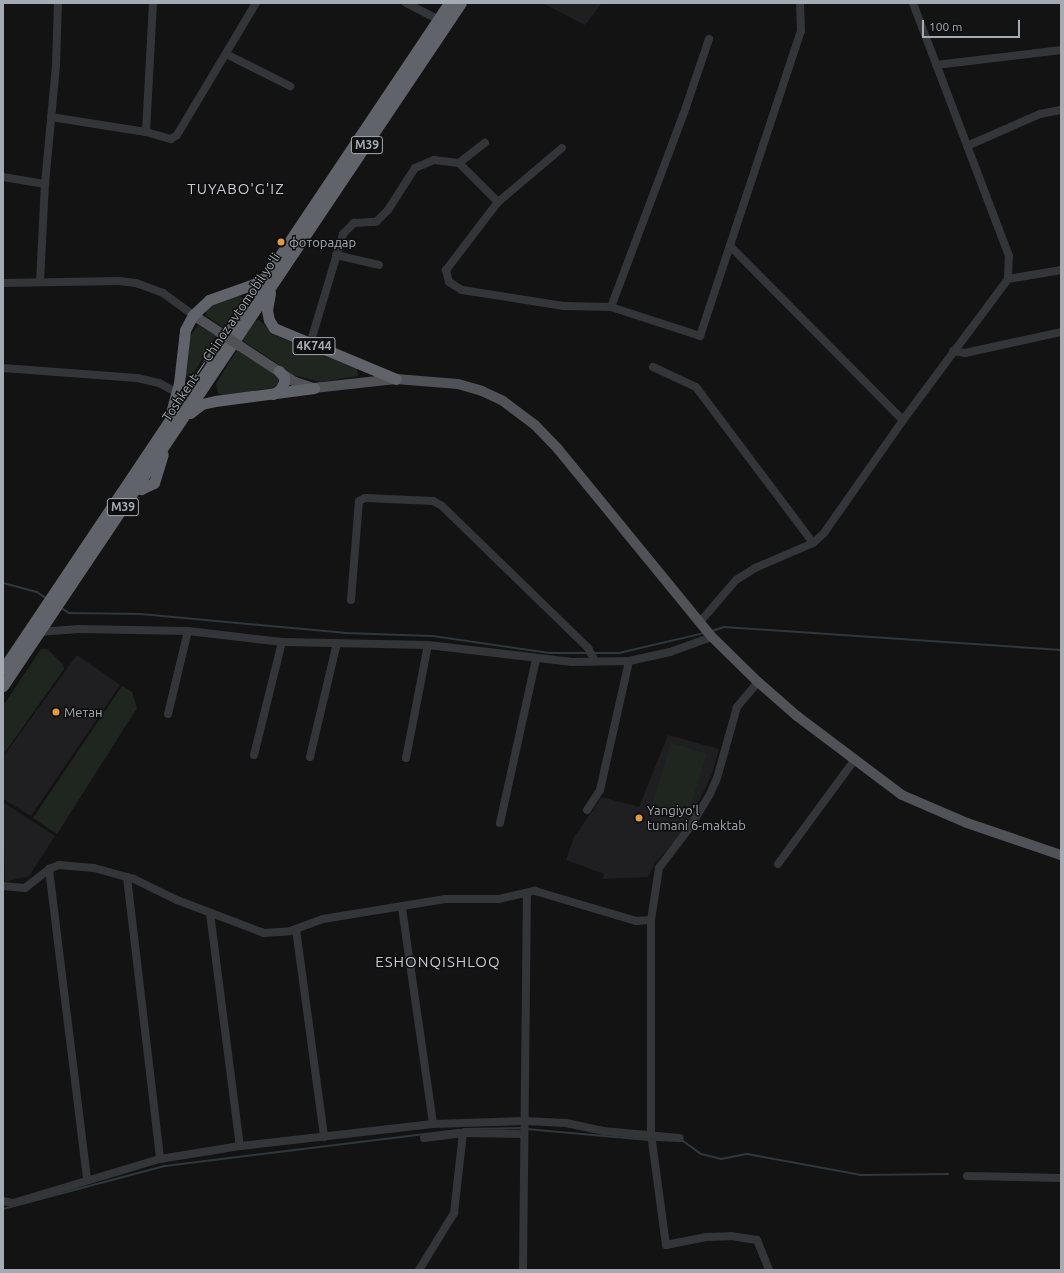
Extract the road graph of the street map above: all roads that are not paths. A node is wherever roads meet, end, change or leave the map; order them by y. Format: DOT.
graph roads {
  1 [pos="58,3"];
  2 [pos="153,3"];
  3 [pos="256,3"];
  4 [pos="406,3"];
  5 [pos="449,3"];
  6 [pos="461,3"];
  7 [pos="800,3"];
  8 [pos="913,3"];
  9 [pos="438,19"];
  10 [pos="708,39"];
  11 [pos="1061,50"];
  12 [pos="226,54"];
  13 [pos="936,65"];
  14 [pos="290,86"];
  15 [pos="1061,110"];
  16 [pos="51,117"];
  17 [pos="146,132"];
  18 [pos="486,143"];
  19 [pos="967,146"];
  20 [pos="562,148"];
  21 [pos="459,163"];
  22 [pos="3,177"];
  23 [pos="44,184"];
  24 [pos="498,202"];
  25 [pos="305,228"];
  26 [pos="730,246"];
  27 [pos="336,255"];
  28 [pos="379,265"];
  29 [pos="1059,272"];
  30 [pos="268,275"];
  31 [pos="1008,279"];
  32 [pos="40,282"];
  33 [pos="3,283"];
  34 [pos="272,286"];
  35 [pos="611,307"];
  36 [pos="193,315"];
  37 [pos="1061,332"];
  38 [pos="310,344"];
  39 [pos="953,351"];
  40 [pos="653,367"];
  41 [pos="3,368"];
  42 [pos="279,371"];
  43 [pos="396,379"];
  44 [pos="314,388"];
  45 [pos="176,392"];
  46 [pos="273,395"];
  47 [pos="183,418"];
  48 [pos="903,420"];
  49 [pos="167,425"];
  50 [pos="134,483"];
  51 [pos="813,543"];
  52 [pos="351,600"];
  53 [pos="40,625"];
  54 [pos="702,625"];
  55 [pos="188,631"];
  56 [pos="712,637"];
  57 [pos="282,642"];
  58 [pos="337,643"];
  59 [pos="428,646"];
  60 [pos="536,659"];
  61 [pos="595,661"];
  62 [pos="629,661"];
  63 [pos="3,669"];
  64 [pos="758,682"];
  65 [pos="3,686"];
  66 [pos="168,714"];
  67 [pos="254,755"];
  68 [pos="310,758"];
  69 [pos="406,758"];
  70 [pos="855,759"];
  71 [pos="587,810"];
  72 [pos="500,823"];
  73 [pos="1061,855"];
  74 [pos="778,864"];
  75 [pos="49,869"];
  76 [pos="127,877"];
  77 [pos="3,886"];
  78 [pos="527,895"];
  79 [pos="402,908"];
  80 [pos="210,913"];
  81 [pos="651,920"];
  82 [pos="296,929"];
  83 [pos="525,1121"];
  84 [pos="433,1124"];
  85 [pos="463,1133"];
  86 [pos="523,1134"];
  87 [pos="650,1134"];
  88 [pos="324,1137"];
  89 [pos="424,1138"];
  90 [pos="680,1138"];
  91 [pos="240,1146"];
  92 [pos="160,1158"];
  93 [pos="967,1176"];
  94 [pos="1061,1178"];
  95 [pos="87,1180"];
  96 [pos="3,1201"];
  97 [pos="420,1270"];
  98 [pos="523,1270"];
  99 [pos="769,1270"];
  1 -- 16 [label="street"];
  2 -- 17 [label="street"];
  3 -- 12 [label="street"];
  4 -- 9 [label="street"];
  5 -- 9 [label="highway, Toshkent — Chinoz avtomobil yoʻli / M39"];
  6 -- 25 [label="highway, Toshkent — Chinoz avtomobil yoʻli / M39"];
  7 -- 26 [label="street"];
  8 -- 13 [label="street"];
  9 -- 25 [label="highway, Toshkent — Chinoz avtomobil yoʻli / M39"];
  10 -- 35 [label="street"];
  11 -- 13 [label="street"];
  12 -- 14 [label="street"];
  12 -- 17 [label="street"];
  13 -- 19 [label="street"];
  15 -- 19 [label="street"];
  16 -- 17 [label="street"];
  16 -- 23 [label="street"];
  18 -- 21 [label="street"];
  19 -- 31 [label="street"];
  20 -- 24 [label="street"];
  21 -- 24 [label="street"];
  21 -- 27 [label="street"];
  22 -- 23 [label="street"];
  23 -- 32 [label="street"];
  24 -- 35 [label="street"];
  25 -- 30 [label="highway, Toshkent — Chinoz avtomobil yoʻli / M39"];
  25 -- 34 [label="highway, Toshkent — Chinoz avtomobil yoʻli / M39"];
  26 -- 35 [label="street"];
  26 -- 48 [label="street"];
  27 -- 28 [label="street"];
  27 -- 38 [label="street"];
  29 -- 31 [label="street"];
  30 -- 36 [label="highway"];
  30 -- 49 [label="highway, Toshkent — Chinoz avtomobil yoʻli / M39"];
  31 -- 39 [label="street"];
  32 -- 33 [label="street"];
  32 -- 36 [label="street"];
  34 -- 38 [label="highway, 4К744"];
  34 -- 47 [label="highway, Toshkent — Chinoz avtomobil yoʻli / M39"];
  36 -- 42 [label="main road, bridge"];
  36 -- 45 [label="highway"];
  37 -- 39 [label="street"];
  38 -- 43 [label="highway, 4К744"];
  39 -- 48 [label="street"];
  40 -- 51 [label="street"];
  41 -- 45 [label="street"];
  42 -- 44 [label="main road"];
  42 -- 46 [label="highway"];
  43 -- 44 [label="main road"];
  43 -- 54 [label="main road"];
  44 -- 46 [label="highway"];
  45 -- 49 [label="highway"];
  46 -- 47 [label="highway"];
  47 -- 50 [label="highway, Toshkent — Chinoz avtomobil yoʻli / M39"];
  48 -- 51 [label="street"];
  49 -- 50 [label="highway, Toshkent — Chinoz avtomobil yoʻli / M39"];
  50 -- 53 [label="highway, Toshkent — Chinoz avtomobil yoʻli / M39"];
  51 -- 54 [label="street"];
  52 -- 61 [label="street"];
  53 -- 55 [label="street"];
  53 -- 63 [label="highway, Toshkent — Chinoz avtomobil yoʻli / M39"];
  53 -- 65 [label="highway, Toshkent — Chinoz avtomobil yoʻli / M39"];
  54 -- 56 [label="main road"];
  55 -- 57 [label="street"];
  55 -- 66 [label="street"];
  56 -- 62 [label="street"];
  56 -- 64 [label="main road"];
  57 -- 58 [label="street"];
  57 -- 67 [label="street"];
  58 -- 59 [label="street"];
  58 -- 68 [label="street"];
  59 -- 60 [label="street"];
  59 -- 69 [label="street"];
  60 -- 61 [label="street"];
  60 -- 72 [label="street"];
  61 -- 62 [label="street"];
  62 -- 71 [label="street"];
  64 -- 70 [label="main road"];
  64 -- 81 [label="street"];
  70 -- 73 [label="main road"];
  70 -- 74 [label="street"];
  75 -- 76 [label="street"];
  75 -- 77 [label="street"];
  75 -- 95 [label="street"];
  76 -- 80 [label="street"];
  76 -- 92 [label="street"];
  78 -- 79 [label="street"];
  78 -- 81 [label="street"];
  78 -- 83 [label="street"];
  79 -- 82 [label="street"];
  79 -- 84 [label="street"];
  80 -- 82 [label="street"];
  80 -- 91 [label="street"];
  81 -- 87 [label="street"];
  82 -- 88 [label="street"];
  83 -- 84 [label="street"];
  83 -- 86 [label="street"];
  83 -- 87 [label="street"];
  84 -- 88 [label="street"];
  85 -- 86 [label="street"];
  85 -- 89 [label="street"];
  85 -- 97 [label="street"];
  86 -- 98 [label="street"];
  87 -- 90 [label="street"];
  87 -- 99 [label="street"];
  88 -- 91 [label="street"];
  91 -- 92 [label="street"];
  92 -- 95 [label="street"];
  93 -- 94 [label="street"];
  95 -- 96 [label="street"];
}
